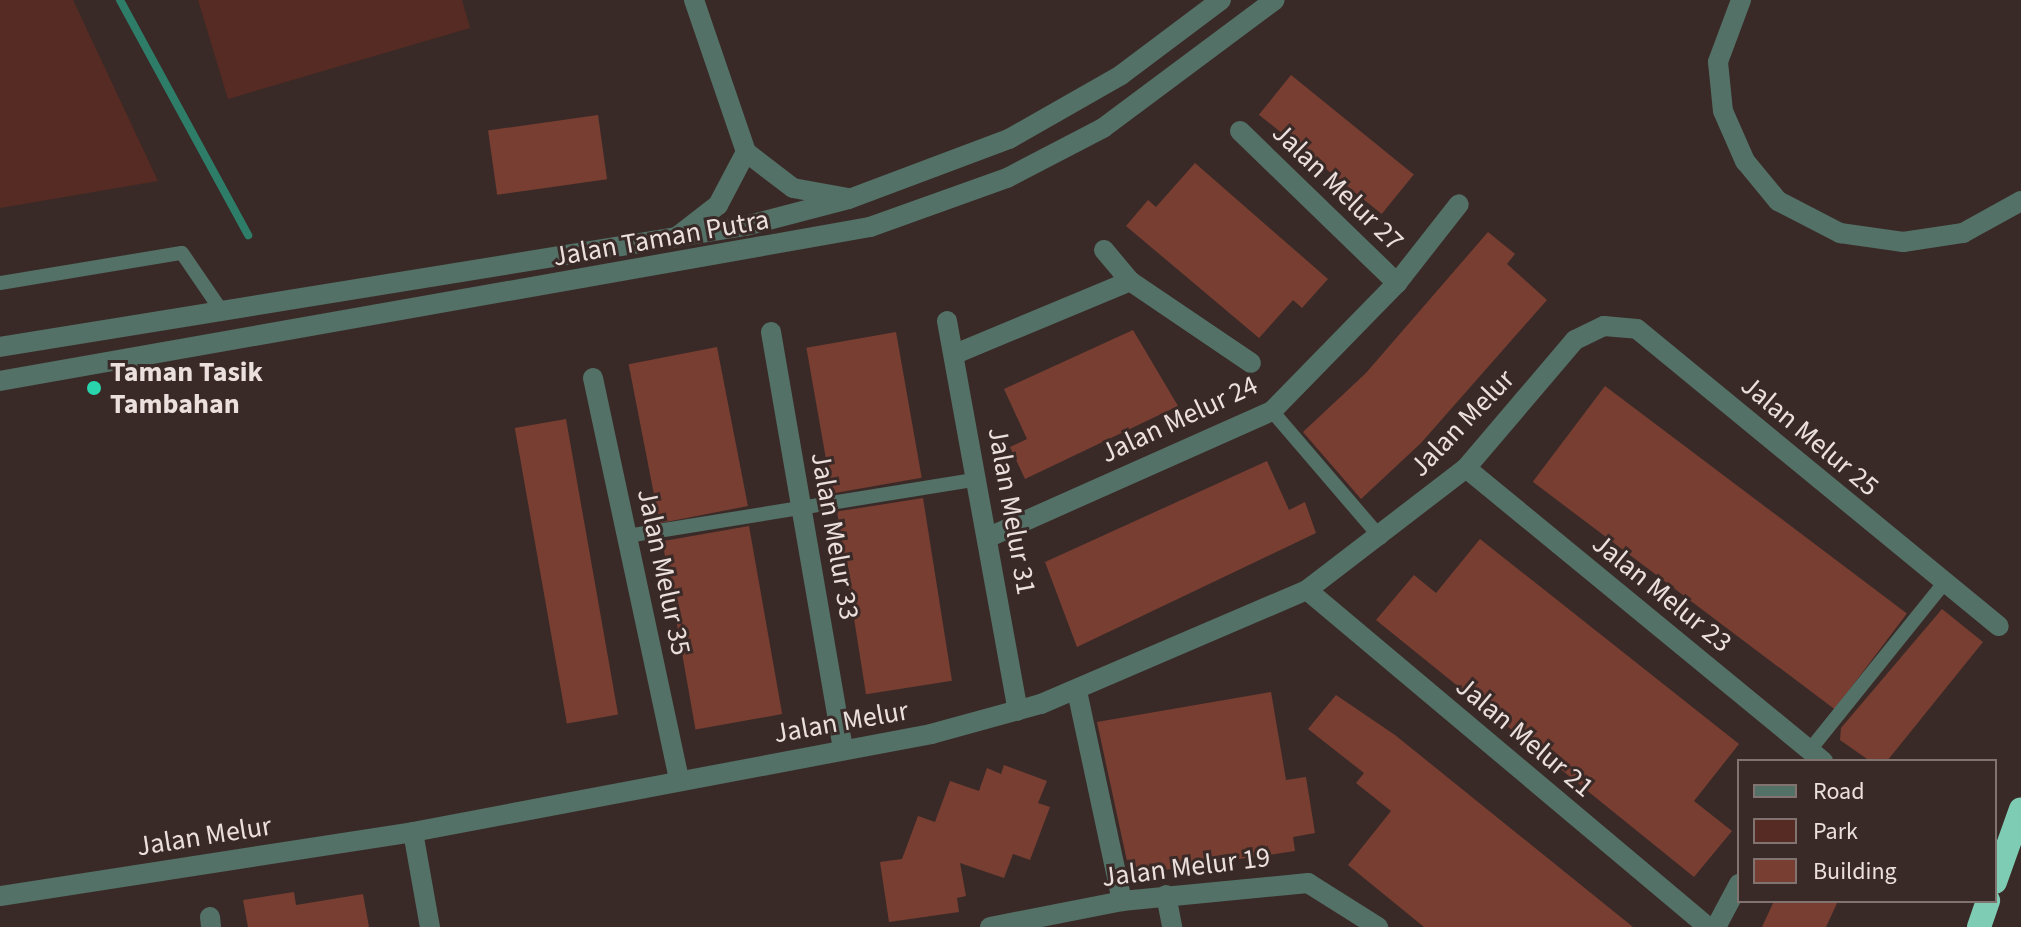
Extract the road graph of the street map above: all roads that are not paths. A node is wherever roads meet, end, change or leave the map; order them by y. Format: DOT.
graph roads {
  1 [pos="694,0"];
  2 [pos="1221,0"];
  3 [pos="1275,0"];
  4 [pos="1741,0"];
  5 [pos="1240,131"];
  6 [pos="746,152"];
  7 [pos="849,199"];
  8 [pos="2021,201"];
  9 [pos="1459,204"];
  10 [pos="678,236"];
  11 [pos="1104,250"];
  12 [pos="1130,281"];
  13 [pos="0,283"];
  14 [pos="1397,283"];
  15 [pos="221,310"];
  16 [pos="947,321"];
  17 [pos="771,332"];
  18 [pos="1575,340"];
  19 [pos="226,344"];
  20 [pos="0,347"];
  21 [pos="955,354"];
  22 [pos="1251,363"];
  23 [pos="593,378"];
  24 [pos="0,381"];
  25 [pos="1272,411"];
  26 [pos="1466,468"];
  27 [pos="978,479"];
  28 [pos="802,510"];
  29 [pos="627,536"];
  30 [pos="989,537"];
  31 [pos="1381,538"];
  32 [pos="1944,583"];
  33 [pos="1307,590"];
  34 [pos="1999,626"];
  35 [pos="1077,691"];
  36 [pos="1018,711"];
  37 [pos="843,750"];
  38 [pos="1812,758"];
  39 [pos="679,778"];
  40 [pos="2021,809"];
  41 [pos="413,832"];
  42 [pos="1997,876"];
  43 [pos="1737,888"];
  44 [pos="1166,895"];
  45 [pos="0,896"];
  46 [pos="1122,901"];
  47 [pos="1987,903"];
  48 [pos="430,927"];
  49 [pos="990,927"];
  50 [pos="1172,927"];
  51 [pos="1378,927"];
  52 [pos="1708,927"];
  53 [pos="1716,927"];
  54 [pos="1979,927"];
  1 -- 6 [label="street"];
  2 -- 7 [label="street, Jalan Taman Putra"];
  3 -- 19 [label="street, Jalan Taman Putra"];
  4 -- 8 [label="street"];
  5 -- 14 [label="street, Jalan Melur 27"];
  6 -- 7 [label="street"];
  6 -- 10 [label="street"];
  7 -- 10 [label="street, Jalan Taman Putra"];
  9 -- 14 [label="street, Jalan Melur 24"];
  10 -- 15 [label="street, Jalan Taman Putra"];
  11 -- 12 [label="street"];
  12 -- 21 [label="street"];
  12 -- 22 [label="street"];
  13 -- 15 [label="lane"];
  14 -- 25 [label="street, Jalan Melur 24"];
  15 -- 19 [label="street"];
  15 -- 20 [label="street, Jalan Taman Putra"];
  16 -- 21 [label="street, Jalan Melur 31"];
  17 -- 28 [label="street, Jalan Melur 33"];
  18 -- 26 [label="street, Jalan Melur"];
  18 -- 32 [label="street, Jalan Melur 25"];
  19 -- 24 [label="street, Jalan Taman Putra"];
  21 -- 27 [label="street, Jalan Melur 31"];
  23 -- 29 [label="street, Jalan Melur 35"];
  25 -- 30 [label="street, Jalan Melur 24"];
  25 -- 31 [label="lane"];
  26 -- 31 [label="street, Jalan Melur"];
  26 -- 38 [label="street, Jalan Melur 23"];
  27 -- 28 [label="lane"];
  27 -- 30 [label="street, Jalan Melur 31"];
  28 -- 29 [label="lane"];
  28 -- 37 [label="street, Jalan Melur 33"];
  29 -- 39 [label="street, Jalan Melur 35"];
  30 -- 36 [label="street, Jalan Melur 31"];
  31 -- 33 [label="street, Jalan Melur"];
  32 -- 34 [label="street, Jalan Melur 25"];
  32 -- 38 [label="lane"];
  33 -- 35 [label="street, Jalan Melur"];
  33 -- 52 [label="street, Jalan Melur 21"];
  35 -- 36 [label="street, Jalan Melur"];
  35 -- 46 [label="street"];
  36 -- 37 [label="street, Jalan Melur"];
  37 -- 39 [label="street, Jalan Melur"];
  39 -- 41 [label="street, Jalan Melur"];
  40 -- 42 [label="highway"];
  41 -- 45 [label="street, Jalan Melur"];
  41 -- 48 [label="street"];
  43 -- 53 [label="street"];
  44 -- 46 [label="street, Jalan Melur 19"];
  44 -- 50 [label="street"];
  44 -- 51 [label="street, Jalan Melur 19"];
  46 -- 49 [label="street, Jalan Melur 19"];
  47 -- 54 [label="highway"];
}
